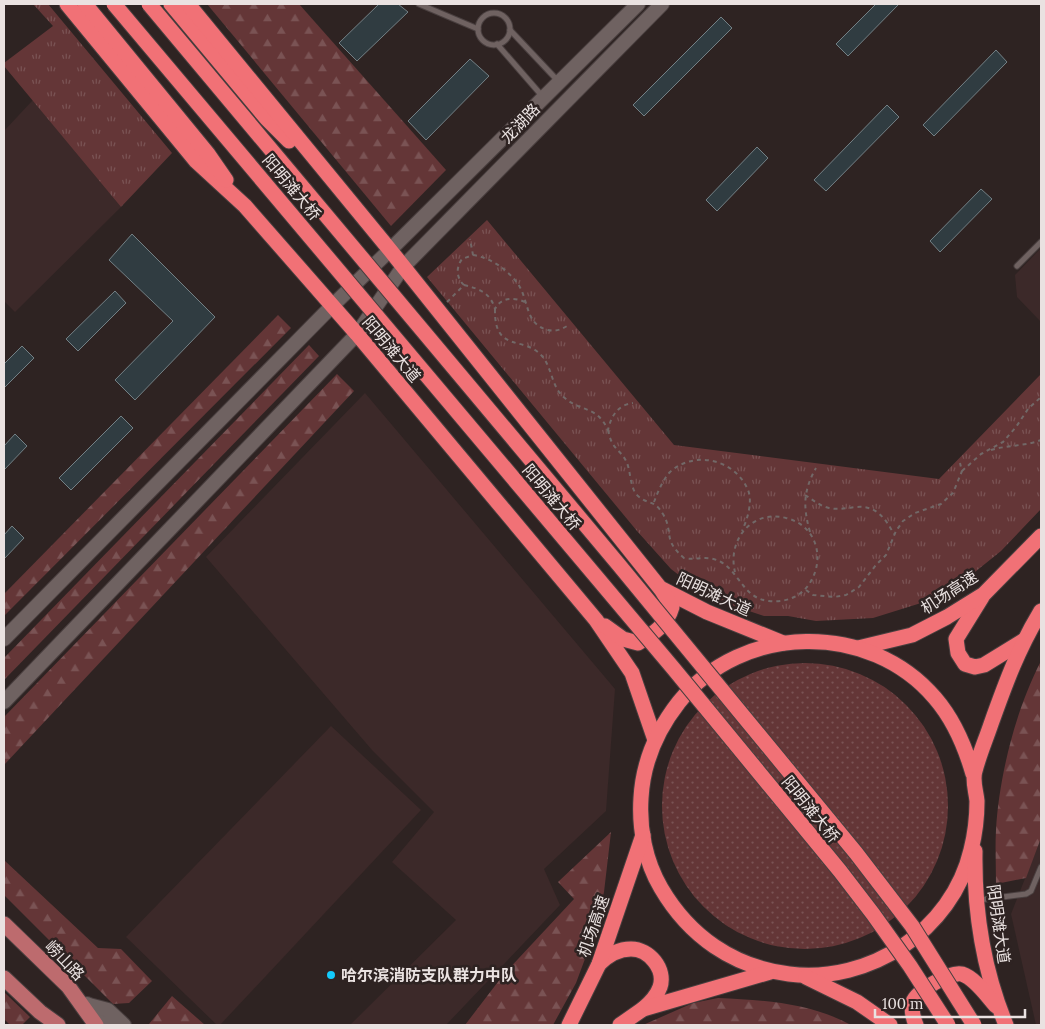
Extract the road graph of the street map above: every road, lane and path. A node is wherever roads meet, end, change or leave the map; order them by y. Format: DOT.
graph roads {
  1 [pos="68,4"];
  2 [pos="85,4"];
  3 [pos="114,4"];
  4 [pos="149,4"];
  5 [pos="171,4"];
  6 [pos="188,4"];
  7 [pos="419,4"];
  8 [pos="638,4"];
  9 [pos="662,4"];
  10 [pos="478,29"];
  11 [pos="510,30"];
  12 [pos="497,44"];
  13 [pos="559,82"];
  14 [pos="544,98"];
  15 [pos="348,200"];
  16 [pos="244,206"];
  17 [pos="470,239"];
  18 [pos="1041,242"];
  19 [pos="390,250"];
  20 [pos="473,255"];
  21 [pos="1017,266"];
  22 [pos="403,267"];
  23 [pos="464,285"];
  24 [pos="526,302"];
  25 [pos="332,306"];
  26 [pos="495,309"];
  27 [pos="438,311"];
  28 [pos="570,324"];
  29 [pos="357,334"];
  30 [pos="1041,397"];
  31 [pos="633,403"];
  32 [pos="608,430"];
  33 [pos="1041,440"];
  34 [pos="987,451"];
  35 [pos="960,463"];
  36 [pos="816,468"];
  37 [pos="962,471"];
  38 [pos="805,495"];
  39 [pos="654,502"];
  40 [pos="742,531"];
  41 [pos="894,534"];
  42 [pos="811,535"];
  43 [pos="1041,536"];
  44 [pos="735,572"];
  45 [pos="660,588"];
  46 [pos="806,590"];
  47 [pos="984,594"];
  48 [pos="1041,611"];
  49 [pos="596,620"];
  50 [pos="4,639"];
  51 [pos="1023,641"];
  52 [pos="783,643"];
  53 [pos="858,648"];
  54 [pos="4,702"];
  55 [pos="655,740"];
  56 [pos="974,774"];
  57 [pos="976,826"];
  58 [pos="642,835"];
  59 [pos="1041,867"];
  60 [pos="976,901"];
  61 [pos="4,924"];
  62 [pos="599,964"];
  63 [pos="771,972"];
  64 [pos="805,976"];
  65 [pos="4,978"];
  66 [pos="68,986"];
  67 [pos="88,1005"];
  68 [pos="643,1009"];
  69 [pos="999,1009"];
  70 [pos="40,1012"];
  71 [pos="53,1025"];
  72 [pos="58,1025"];
  73 [pos="96,1025"];
  74 [pos="108,1025"];
  75 [pos="124,1025"];
  76 [pos="569,1025"];
  77 [pos="620,1025"];
  78 [pos="890,1025"];
  79 [pos="916,1025"];
  80 [pos="948,1025"];
  81 [pos="974,1025"];
  82 [pos="1006,1025"];
  1 -- 16 [label="highway, 阳明滩大道"];
  2 -- 16 [label="highway"];
  3 -- 80 [label="highway, 阳明滩大桥, bridge"];
  4 -- 81 [label="highway, 阳明滩大桥, bridge"];
  5 -- 15 [label="highway"];
  6 -- 15 [label="highway, 阳明滩大道"];
  7 -- 10 [label="lane"];
  8 -- 13 [label="main road, 龙湖路"];
  9 -- 22 [label="main road, 龙湖路"];
  10 -- 11 [label="lane"];
  10 -- 12 [label="lane"];
  11 -- 12 [label="lane"];
  11 -- 13 [label="lane"];
  12 -- 14 [label="lane"];
  13 -- 14 [label="main road, 龙湖路"];
  14 -- 19 [label="main road, 龙湖路"];
  15 -- 19 [label="highway, 阳明滩大道"];
  16 -- 25 [label="highway, 阳明滩大道"];
  17 -- 20 [label="path"];
  18 -- 21 [label="lane"];
  19 -- 22 [label="highway, 阳明滩大道"];
  19 -- 25 [label="main road, 龙湖路"];
  20 -- 23 [label="path"];
  20 -- 24 [label="path"];
  22 -- 27 [label="highway, 阳明滩大道"];
  22 -- 29 [label="main road, 龙湖路"];
  23 -- 26 [label="path"];
  23 -- 27 [label="path"];
  24 -- 26 [label="path"];
  24 -- 28 [label="path"];
  25 -- 29 [label="highway, 阳明滩大道"];
  25 -- 50 [label="main road, 龙湖路"];
  26 -- 32 [label="path"];
  27 -- 45 [label="highway, 阳明滩大道"];
  29 -- 49 [label="highway, 阳明滩大道"];
  29 -- 54 [label="main road, 龙湖路"];
  30 -- 34 [label="path"];
  31 -- 32 [label="path"];
  32 -- 39 [label="path"];
  33 -- 34 [label="path"];
  34 -- 37 [label="path"];
  35 -- 37 [label="path"];
  36 -- 38 [label="path"];
  37 -- 41 [label="path"];
  38 -- 41 [label="path"];
  38 -- 42 [label="path"];
  39 -- 40 [label="path"];
  39 -- 44 [label="path"];
  40 -- 42 [label="path"];
  40 -- 44 [label="path"];
  41 -- 46 [label="path"];
  42 -- 46 [label="path"];
  43 -- 47 [label="highway, 机场高速"];
  44 -- 46 [label="path"];
  45 -- 49 [label="highway"];
  45 -- 52 [label="highway, 阳明滩大道"];
  47 -- 51 [label="highway"];
  47 -- 53 [label="highway, 机场高速"];
  48 -- 51 [label="highway"];
  49 -- 55 [label="highway, 阳明滩大道"];
  51 -- 56 [label="highway"];
  52 -- 53 [label="highway"];
  52 -- 55 [label="highway"];
  53 -- 56 [label="highway"];
  55 -- 58 [label="highway"];
  56 -- 57 [label="highway"];
  57 -- 60 [label="highway, 阳明滩大道"];
  57 -- 64 [label="highway"];
  58 -- 62 [label="highway, 机场高速"];
  58 -- 63 [label="highway"];
  59 -- 60 [label="lane"];
  60 -- 69 [label="highway, 阳明滩大道"];
  61 -- 66 [label="main road, 崂山路"];
  62 -- 68 [label="highway"];
  62 -- 76 [label="highway, 机场高速"];
  63 -- 64 [label="highway"];
  63 -- 68 [label="highway"];
  64 -- 78 [label="highway"];
  65 -- 70 [label="main road"];
  66 -- 67 [label="main road"];
  66 -- 73 [label="main road, 崂山路"];
  67 -- 74 [label="main road"];
  67 -- 75 [label="main road"];
  68 -- 77 [label="highway"];
  69 -- 79 [label="highway"];
  69 -- 82 [label="highway, 阳明滩大道"];
  70 -- 71 [label="main road"];
  70 -- 72 [label="main road"];
}
